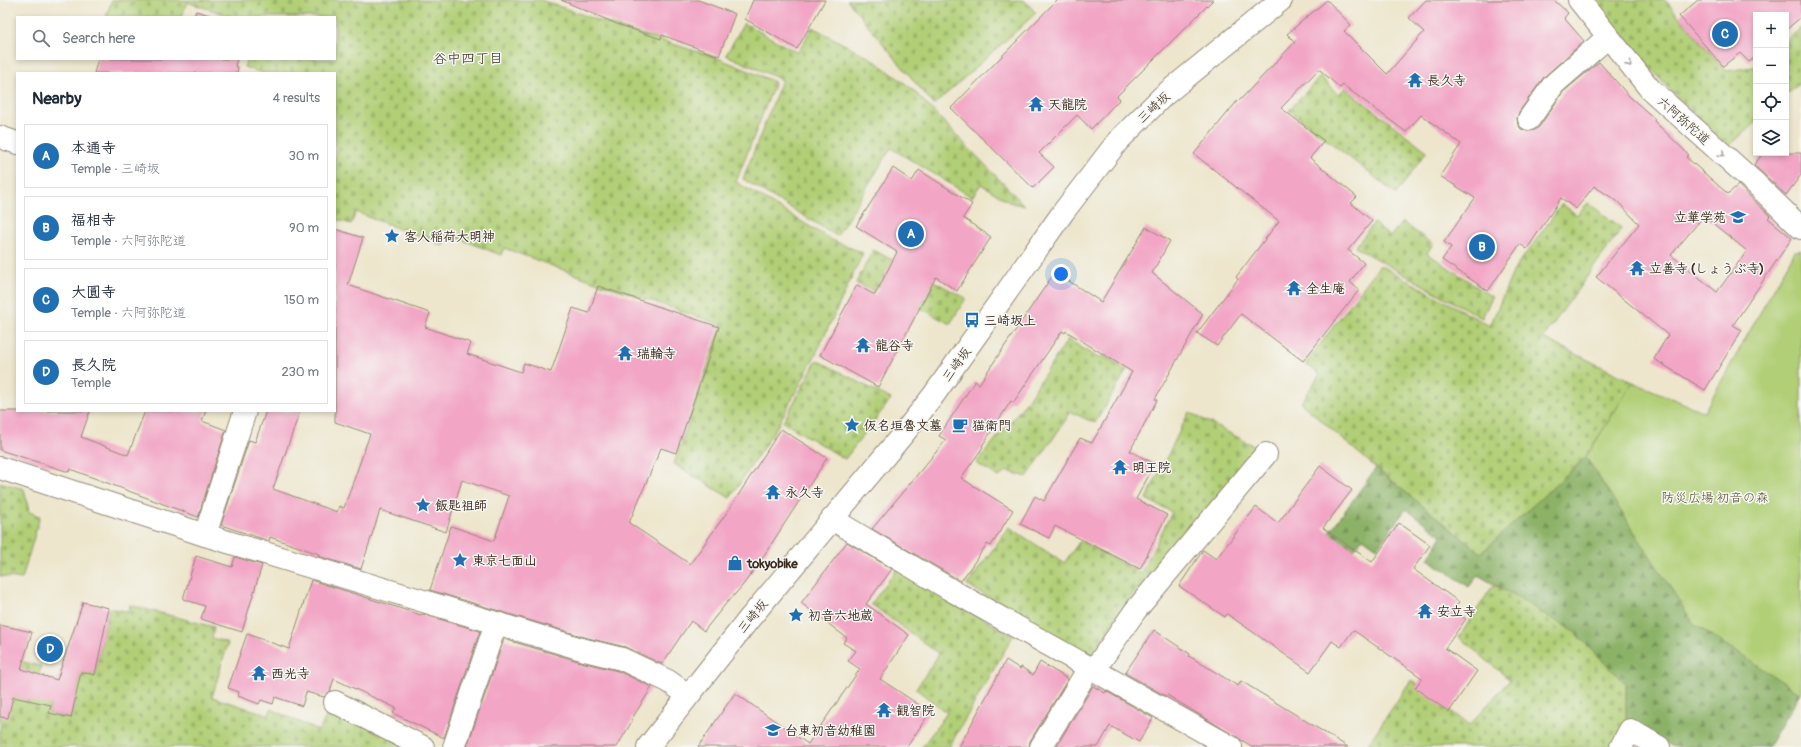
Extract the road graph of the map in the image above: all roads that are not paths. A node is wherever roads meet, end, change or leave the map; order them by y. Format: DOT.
graph roads {
  1 [pos="1281,0"];
  2 [pos="1579,0"];
  3 [pos="1608,37"];
  4 [pos="1529,119"];
  5 [pos="0,137"];
  6 [pos="16,143"];
  7 [pos="1801,228"];
  8 [pos="245,412"];
  9 [pos="1266,454"];
  10 [pos="0,468"];
  11 [pos="832,520"];
  12 [pos="205,535"];
  13 [pos="496,623"];
  14 [pos="1092,669"];
  15 [pos="688,695"];
  16 [pos="335,702"];
  17 [pos="423,747"];
  18 [pos="454,747"];
  19 [pos="648,747"];
  20 [pos="1041,747"];
  21 [pos="1231,747"];
  22 [pos="1621,747"];
  23 [pos="1659,747"];
  1 -- 11 [label="street, 三崎坂"];
  2 -- 3 [label="street, 六阿弥陀道"];
  3 -- 4 [label="street"];
  3 -- 7 [label="street, 六阿弥陀道, one-way"];
  5 -- 6 [label="street"];
  8 -- 12 [label="street"];
  9 -- 14 [label="street"];
  10 -- 12 [label="street"];
  11 -- 14 [label="street"];
  11 -- 15 [label="street, 三崎坂"];
  12 -- 13 [label="street"];
  13 -- 15 [label="street"];
  13 -- 18 [label="street"];
  14 -- 20 [label="street"];
  14 -- 21 [label="street"];
  15 -- 19 [label="street, 三崎坂"];
  16 -- 17 [label="street"];
  22 -- 23 [label="street"];
}
